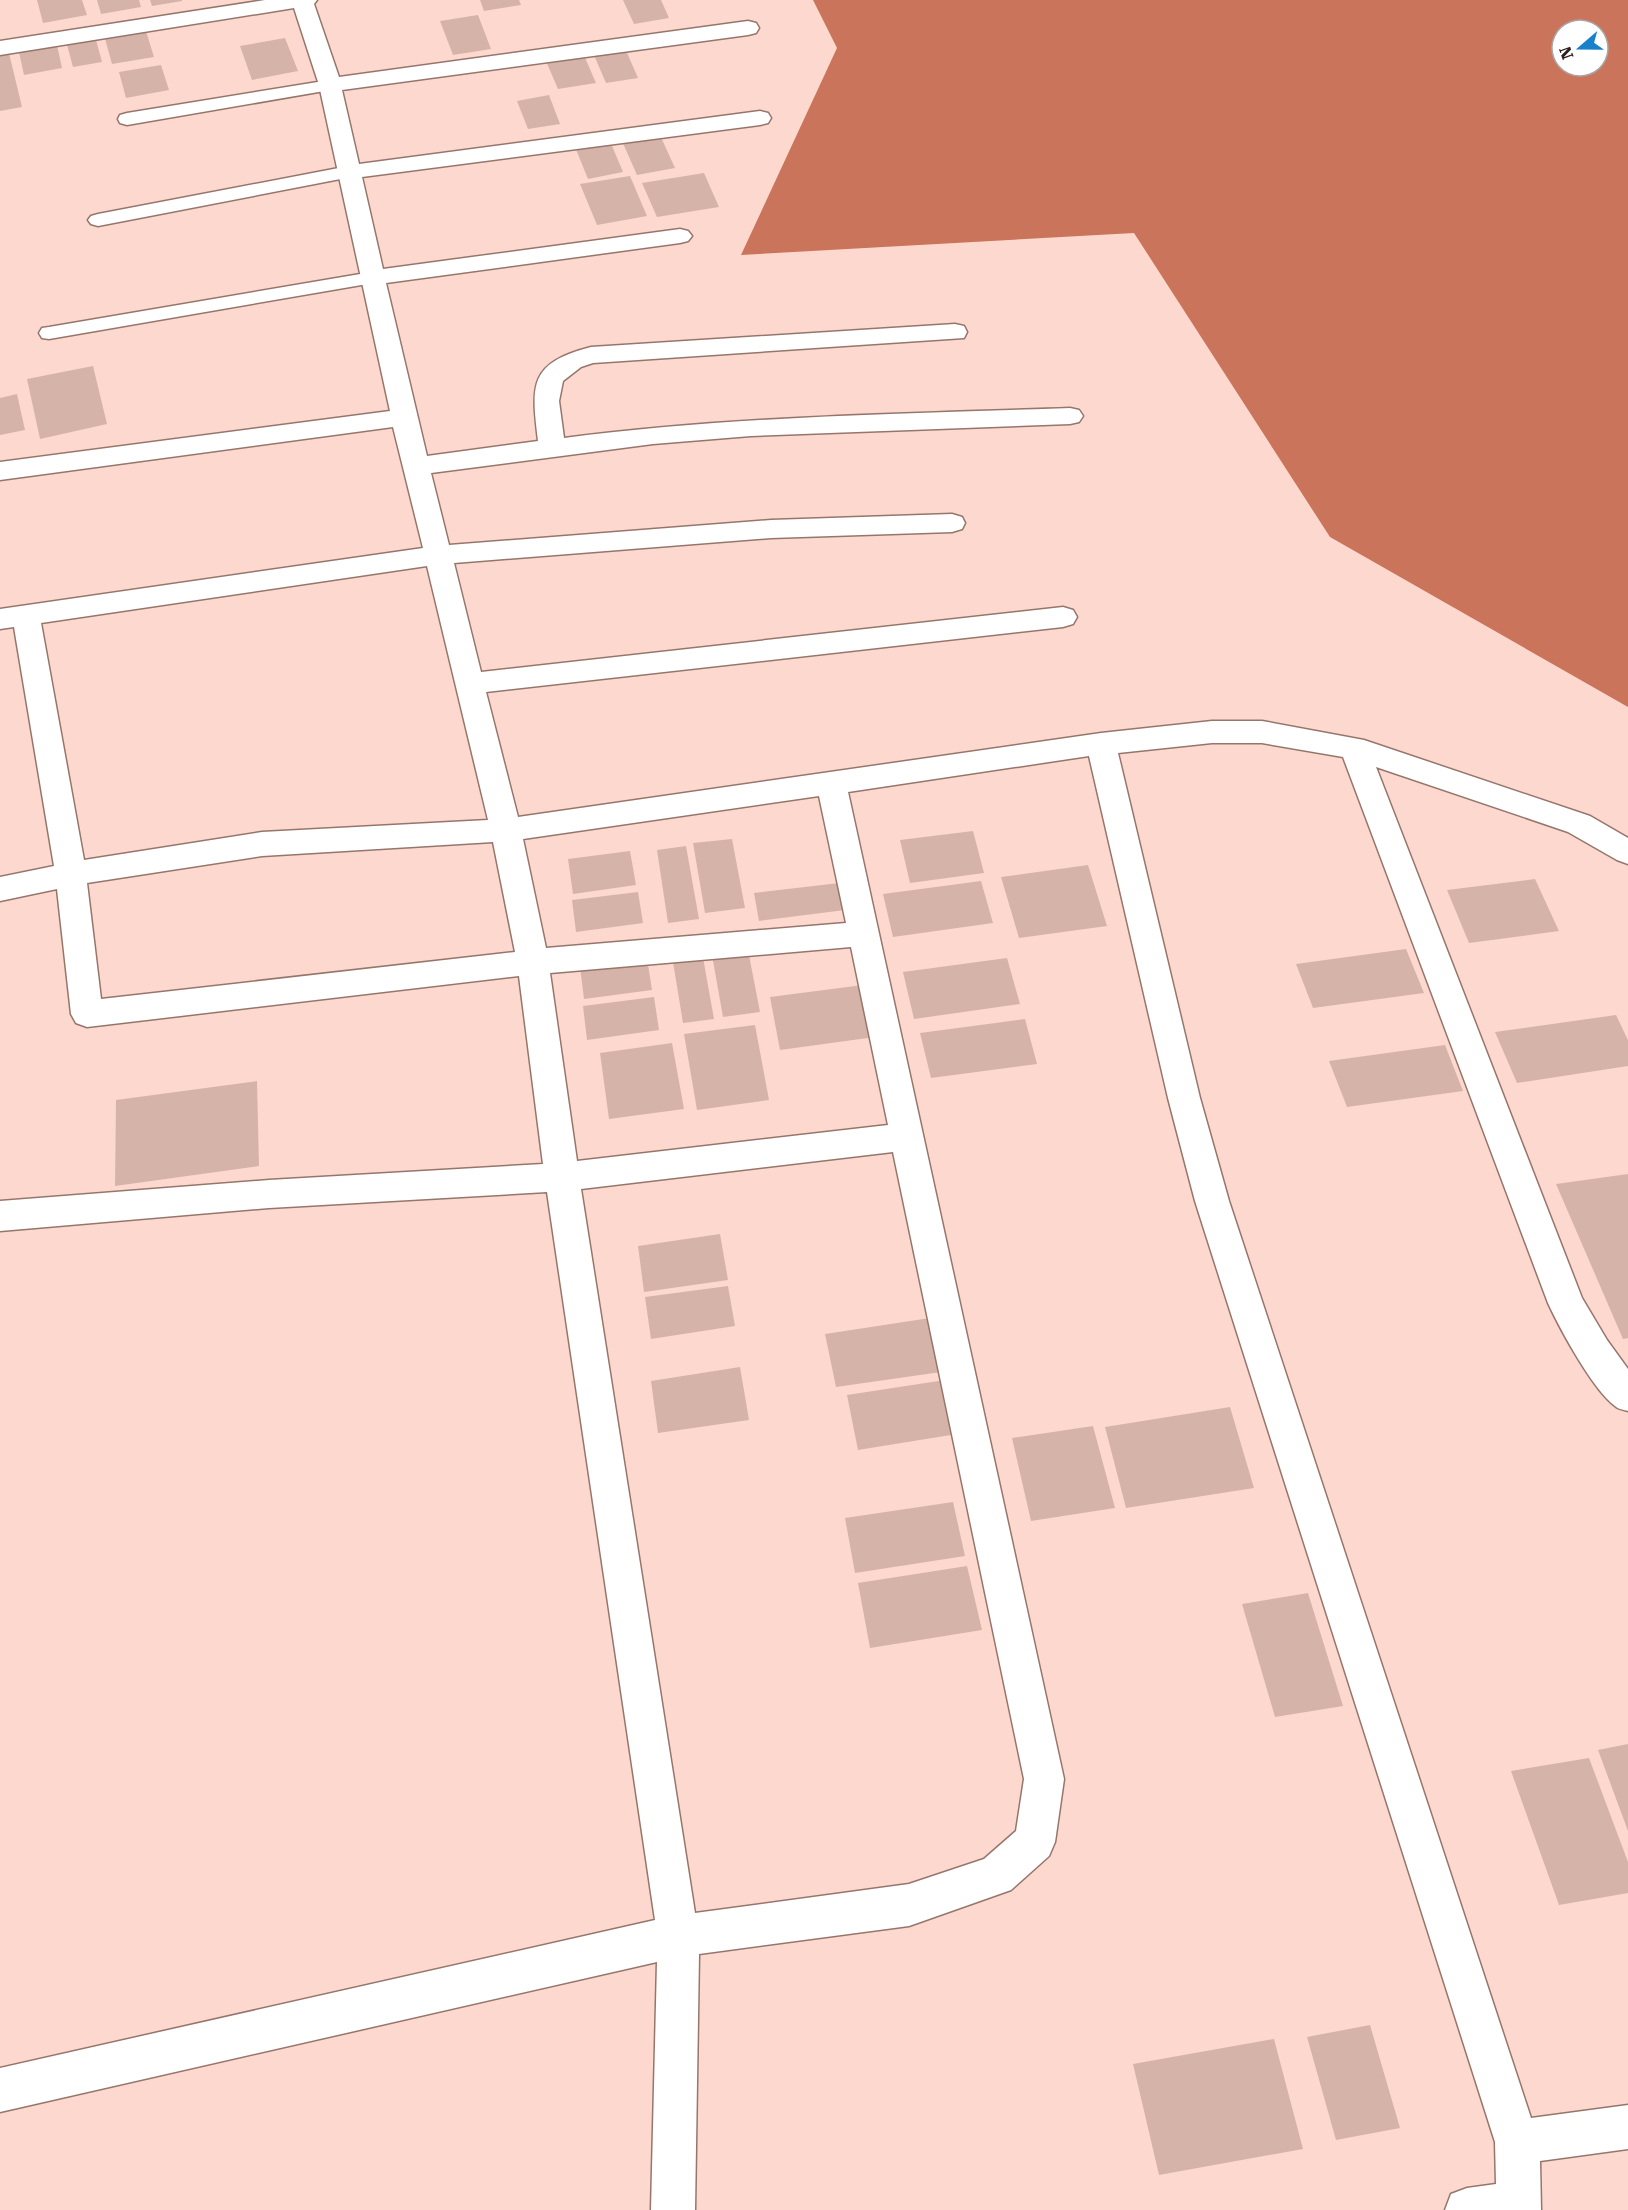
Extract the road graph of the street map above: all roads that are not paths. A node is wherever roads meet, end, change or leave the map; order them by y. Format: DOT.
graph roads {
  1 [pos="303,0"];
  2 [pos="748,28"];
  3 [pos="0,48"];
  4 [pos="330,85"];
  5 [pos="760,118"];
  6 [pos="127,119"];
  7 [pos="349,172"];
  8 [pos="98,220"];
  9 [pos="680,236"];
  10 [pos="372,278"];
  11 [pos="956,332"];
  12 [pos="49,333"];
  13 [pos="1070,416"];
  14 [pos="405,417"];
  15 [pos="552,448"];
  16 [pos="417,466"];
  17 [pos="0,471"];
  18 [pos="952,523"];
  19 [pos="439,555"];
  20 [pos="13,617"];
  21 [pos="1063,617"];
  22 [pos="471,682"];
  23 [pos="1101,744"];
  24 [pos="1354,748"];
  25 [pos="831,782"];
  26 [pos="506,830"];
  27 [pos="1628,852"];
  28 [pos="71,874"];
  29 [pos="0,889"];
  30 [pos="863,934"];
  31 [pos="533,962"];
  32 [pos="906,1137"];
  33 [pos="562,1177"];
  34 [pos="0,1216"];
  35 [pos="1628,1395"];
  36 [pos="678,1936"];
  37 [pos="0,2090"];
  38 [pos="1628,2127"];
  39 [pos="1517,2142"];
  40 [pos="1519,2206"];
  41 [pos="673,2210"];
  42 [pos="1467,2210"];
  1 -- 3 [label="street"];
  1 -- 4 [label="street"];
  2 -- 4 [label="street"];
  4 -- 6 [label="lane"];
  4 -- 7 [label="street"];
  5 -- 7 [label="street"];
  7 -- 8 [label="lane"];
  7 -- 10 [label="street"];
  9 -- 10 [label="street"];
  10 -- 12 [label="lane"];
  10 -- 14 [label="street"];
  11 -- 15 [label="street"];
  13 -- 15 [label="street"];
  14 -- 16 [label="street"];
  14 -- 17 [label="street"];
  15 -- 16 [label="street"];
  16 -- 19 [label="street"];
  18 -- 19 [label="street"];
  19 -- 20 [label="street"];
  19 -- 22 [label="street"];
  20 -- 28 [label="street"];
  21 -- 22 [label="street"];
  22 -- 26 [label="street"];
  23 -- 24 [label="street"];
  23 -- 25 [label="street"];
  23 -- 39 [label="street"];
  24 -- 27 [label="street"];
  24 -- 35 [label="street"];
  25 -- 26 [label="street"];
  25 -- 30 [label="street"];
  26 -- 28 [label="street"];
  26 -- 31 [label="street"];
  28 -- 29 [label="street"];
  28 -- 31 [label="street"];
  30 -- 31 [label="street"];
  30 -- 32 [label="street"];
  31 -- 33 [label="street"];
  32 -- 33 [label="street"];
  32 -- 36 [label="street"];
  33 -- 34 [label="street"];
  33 -- 36 [label="street"];
  36 -- 37 [label="street"];
  36 -- 41 [label="street"];
  38 -- 39 [label="street"];
  39 -- 40 [label="street"];
  40 -- 42 [label="street"];
}
